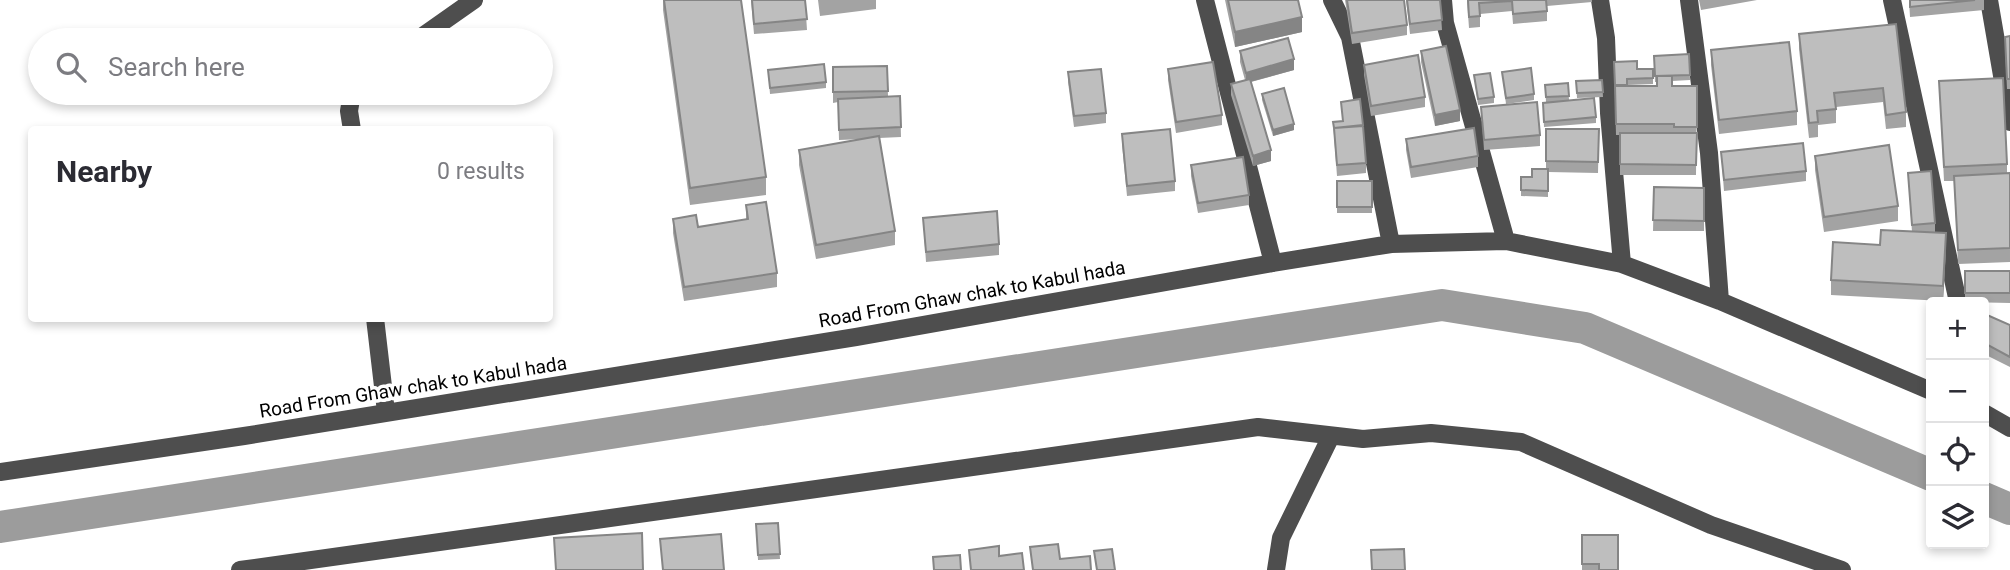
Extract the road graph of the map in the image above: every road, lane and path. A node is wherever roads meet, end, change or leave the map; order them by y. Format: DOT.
graph roads {
  1 [pos="474,0"];
  2 [pos="1205,0"];
  3 [pos="1332,0"];
  4 [pos="1443,0"];
  5 [pos="1600,0"];
  6 [pos="1689,0"];
  7 [pos="1892,0"];
  8 [pos="1989,0"];
  9 [pos="434,28"];
  10 [pos="350,105"];
  11 [pos="2010,122"];
  12 [pos="351,126"];
  13 [pos="1506,241"];
  14 [pos="1391,244"];
  15 [pos="1273,263"];
  16 [pos="1622,264"];
  17 [pos="1957,297"];
  18 [pos="1720,301"];
  19 [pos="375,322"];
  20 [pos="1926,389"];
  21 [pos="386,411"];
  22 [pos="1989,416"];
  23 [pos="2010,428"];
  24 [pos="1331,436"];
  25 [pos="0,472"];
  26 [pos="240,570"];
  27 [pos="1276,570"];
  28 [pos="1842,570"];
  1 -- 9 [label="street"];
  2 -- 15 [label="street"];
  3 -- 14 [label="street"];
  4 -- 13 [label="street"];
  5 -- 16 [label="street"];
  6 -- 18 [label="street"];
  7 -- 17 [label="street"];
  8 -- 11 [label="street"];
  10 -- 12 [label="street"];
  13 -- 14 [label="street, Road From Ghaw chak to Kabul hada"];
  13 -- 16 [label="street, Road From Ghaw chak to Kabul hada"];
  14 -- 15 [label="street, Road From Ghaw chak to Kabul hada"];
  15 -- 21 [label="street, Road From Ghaw chak to Kabul hada"];
  16 -- 18 [label="street, Road From Ghaw chak to Kabul hada"];
  18 -- 20 [label="street, Road From Ghaw chak to Kabul hada"];
  19 -- 21 [label="street"];
  21 -- 25 [label="street, Road From Ghaw chak to Kabul hada"];
  22 -- 23 [label="street"];
  24 -- 26 [label="street"];
  24 -- 27 [label="street"];
  24 -- 28 [label="street"];
}
